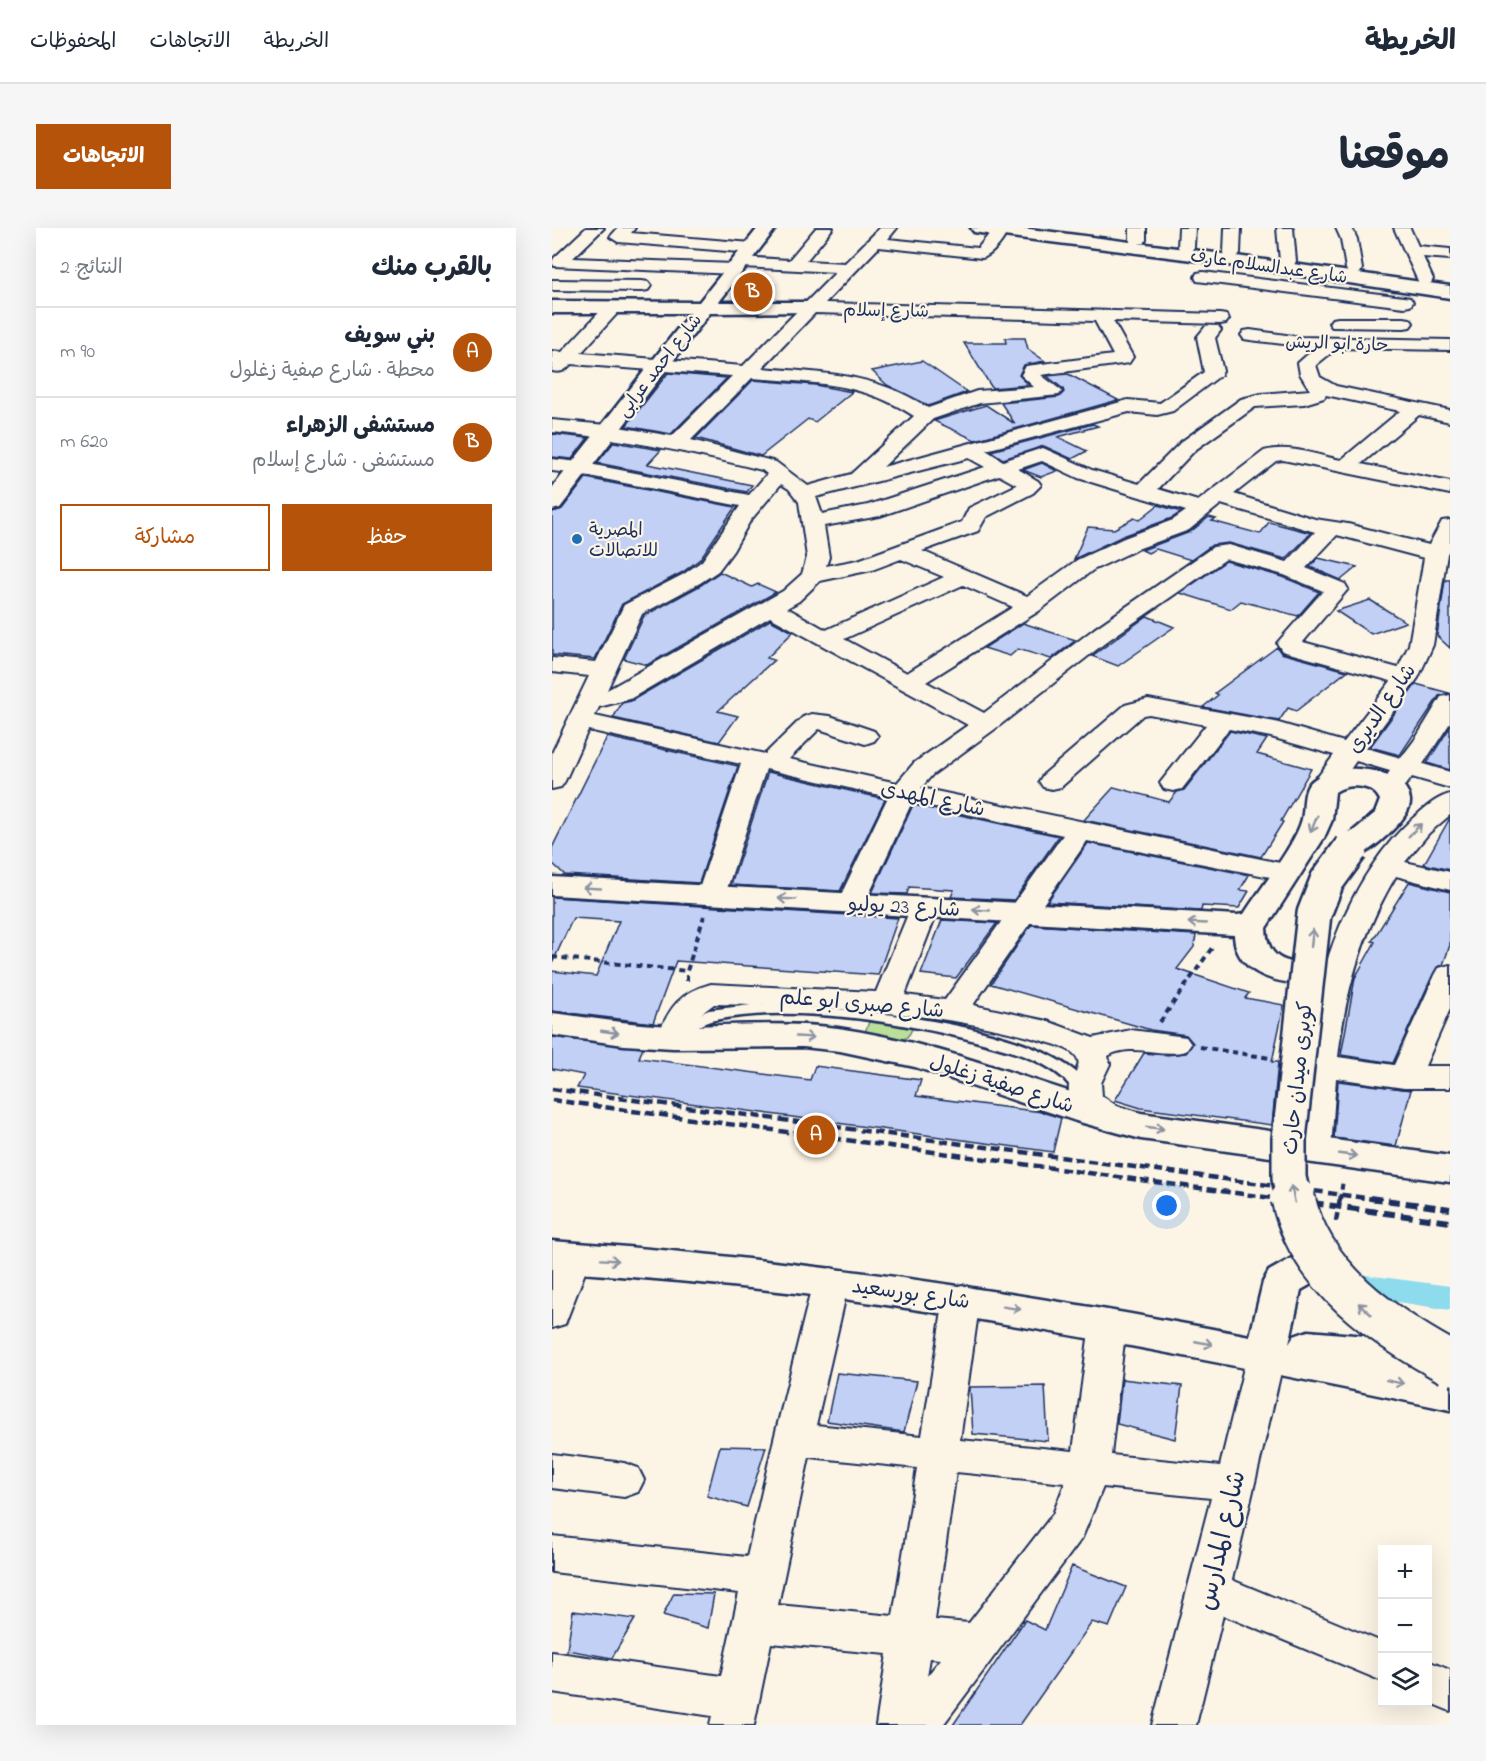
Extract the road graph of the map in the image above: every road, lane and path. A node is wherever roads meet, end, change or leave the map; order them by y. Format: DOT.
graph roads {
  1 [pos="596,228"];
  2 [pos="627,228"];
  3 [pos="669,228"];
  4 [pos="711,228"];
  5 [pos="767,228"];
  6 [pos="825,228"];
  7 [pos="889,228"];
  8 [pos="980,228"];
  9 [pos="1035,228"];
  10 [pos="1187,228"];
  11 [pos="1233,228"];
  12 [pos="1286,228"];
  13 [pos="1344,228"];
  14 [pos="1402,228"];
  15 [pos="1001,230"];
  16 [pos="1138,234"];
  17 [pos="655,241"];
  18 [pos="874,242"];
  19 [pos="695,244"];
  20 [pos="1186,247"];
  21 [pos="1414,251"];
  22 [pos="559,252"];
  23 [pos="1232,253"];
  24 [pos="1450,254"];
  25 [pos="1208,257"];
  26 [pos="742,260"];
  27 [pos="1288,261"];
  28 [pos="583,264"];
  29 [pos="793,265"];
  30 [pos="671,267"];
  31 [pos="849,268"];
  32 [pos="1354,269"];
  33 [pos="1425,279"];
  34 [pos="1450,282"];
  35 [pos="560,285"];
  36 [pos="657,286"];
  37 [pos="1201,288"];
  38 [pos="1450,292"];
  39 [pos="1404,294"];
  40 [pos="552,307"];
  41 [pos="614,307"];
  42 [pos="641,307"];
  43 [pos="705,307"];
  44 [pos="811,308"];
  45 [pos="1100,314"];
  46 [pos="1211,322"];
  47 [pos="1290,323"];
  48 [pos="1324,323"];
  49 [pos="1404,323"];
  50 [pos="1249,324"];
  51 [pos="1323,343"];
  52 [pos="1450,345"];
  53 [pos="1426,346"];
  54 [pos="1450,355"];
  55 [pos="559,358"];
  56 [pos="660,364"];
  57 [pos="748,373"];
  58 [pos="552,374"];
  59 [pos="1321,387"];
  60 [pos="1414,409"];
  61 [pos="927,415"];
  62 [pos="1450,416"];
  63 [pos="552,426"];
  64 [pos="607,431"];
  65 [pos="677,443"];
  66 [pos="552,465"];
  67 [pos="1346,466"];
  68 [pos="579,468"];
  69 [pos="1000,468"];
  70 [pos="780,473"];
  71 [pos="858,479"];
  72 [pos="1450,488"];
  73 [pos="1143,492"];
  74 [pos="803,494"];
  75 [pos="754,502"];
  76 [pos="1210,502"];
  77 [pos="552,503"];
  78 [pos="812,522"];
  79 [pos="1450,526"];
  80 [pos="1331,528"];
  81 [pos="902,551"];
  82 [pos="1440,562"];
  83 [pos="1292,570"];
  84 [pos="812,576"];
  85 [pos="962,577"];
  86 [pos="1031,606"];
  87 [pos="771,608"];
  88 [pos="825,639"];
  89 [pos="552,665"];
  90 [pos="603,670"];
  91 [pos="1406,678"];
  92 [pos="909,682"];
  93 [pos="1450,702"];
  94 [pos="584,712"];
  95 [pos="1223,720"];
  96 [pos="986,724"];
  97 [pos="865,736"];
  98 [pos="1351,751"];
  99 [pos="763,761"];
  100 [pos="1408,767"];
  101 [pos="1450,780"];
  102 [pos="552,781"];
  103 [pos="1052,781"];
  104 [pos="1173,783"];
  105 [pos="1327,783"];
  106 [pos="903,792"];
  107 [pos="1450,793"];
  108 [pos="1450,802"];
  109 [pos="1389,803"];
  110 [pos="1080,831"];
  111 [pos="1388,866"];
  112 [pos="1285,872"];
  113 [pos="1450,881"];
  114 [pos="552,886"];
  115 [pos="711,895"];
  116 [pos="851,903"];
  117 [pos="925,907"];
  118 [pos="1024,912"];
  119 [pos="1242,923"];
  120 [pos="552,957"];
  121 [pos="1338,972"];
  122 [pos="1296,974"];
  123 [pos="1450,975"];
  124 [pos="694,984"];
  125 [pos="887,1001"];
  126 [pos="953,1011"];
  127 [pos="552,1024"];
  128 [pos="673,1037"];
  129 [pos="1161,1043"];
  130 [pos="1091,1053"];
  131 [pos="1288,1060"];
  132 [pos="1320,1064"];
  133 [pos="1404,1077"];
  134 [pos="1450,1077"];
  135 [pos="1085,1091"];
  136 [pos="1113,1120"];
  137 [pos="1279,1146"];
  138 [pos="1314,1150"];
  139 [pos="1450,1169"];
  140 [pos="1343,1180"];
  141 [pos="1328,1245"];
  142 [pos="562,1256"];
  143 [pos="831,1282"];
  144 [pos="962,1299"];
  145 [pos="552,1314"];
  146 [pos="1108,1324"];
  147 [pos="1268,1341"];
  148 [pos="1450,1361"];
  149 [pos="1450,1393"];
  150 [pos="793,1439"];
  151 [pos="940,1453"];
  152 [pos="1089,1470"];
  153 [pos="552,1471"];
  154 [pos="624,1480"];
  155 [pos="1233,1484"];
  156 [pos="552,1554"];
  157 [pos="763,1577"];
  158 [pos="1209,1590"];
  159 [pos="753,1622"];
  160 [pos="913,1637"];
  161 [pos="980,1643"];
  162 [pos="1378,1660"];
  163 [pos="552,1672"];
  164 [pos="1432,1683"];
  165 [pos="1450,1691"];
  166 [pos="734,1712"];
  167 [pos="898,1725"];
  168 [pos="916,1725"];
  169 [pos="1174,1725"];
  1 -- 22 [label="street"];
  2 -- 17 [label="street"];
  3 -- 17 [label="street"];
  4 -- 19 [label="street"];
  5 -- 26 [label="main road, شارع احمد عرابى"];
  6 -- 29 [label="street"];
  7 -- 18 [label="street"];
  8 -- 15 [label="main road, شارع عبدالسلام عارف"];
  9 -- 16 [label="main road, شارع عبدالسلام عارف"];
  10 -- 20 [label="street"];
  11 -- 23 [label="street"];
  12 -- 27 [label="street"];
  13 -- 32 [label="street"];
  14 -- 21 [label="street"];
  15 -- 18 [label="street"];
  15 -- 25 [label="main road, شارع عبدالسلام عارف"];
  16 -- 20 [label="main road, شارع عبدالسلام عارف"];
  17 -- 19 [label="street"];
  18 -- 31 [label="street"];
  19 -- 26 [label="street"];
  20 -- 23 [label="main road, شارع عبدالسلام عارف"];
  21 -- 24 [label="street"];
  21 -- 33 [label="street"];
  22 -- 28 [label="street"];
  23 -- 27 [label="main road, شارع عبدالسلام عارف"];
  25 -- 37 [label="street"];
  25 -- 39 [label="main road, شارع عبدالسلام عارف"];
  26 -- 29 [label="street"];
  26 -- 30 [label="street"];
  26 -- 43 [label="main road, شارع احمد عرابى"];
  27 -- 32 [label="main road, شارع عبدالسلام عارف"];
  28 -- 30 [label="street"];
  28 -- 35 [label="street"];
  29 -- 31 [label="street"];
  30 -- 36 [label="street"];
  31 -- 44 [label="street"];
  32 -- 33 [label="main road, شارع عبدالسلام عارف"];
  33 -- 34 [label="main road, شارع عبدالسلام عارف"];
  35 -- 36 [label="street"];
  36 -- 42 [label="street"];
  37 -- 39 [label="street"];
  37 -- 46 [label="street"];
  38 -- 39 [label="main road, شارع عبدالسلام عارف"];
  39 -- 49 [label="street"];
  40 -- 41 [label="main road, شارع إسلام"];
  41 -- 42 [label="main road, شارع إسلام"];
  41 -- 55 [label="street"];
  42 -- 43 [label="main road, شارع إسلام"];
  43 -- 44 [label="main road, شارع إسلام"];
  43 -- 56 [label="main road, شارع احمد عرابى"];
  44 -- 45 [label="street, شارع إسلام"];
  44 -- 57 [label="street"];
  45 -- 46 [label="street, شارع إسلام"];
  45 -- 61 [label="street"];
  46 -- 50 [label="street, شارع إسلام"];
  46 -- 71 [label="street"];
  47 -- 50 [label="street"];
  48 -- 49 [label="street"];
  49 -- 53 [label="street"];
  50 -- 51 [label="street, حارة ابو الريش"];
  51 -- 53 [label="street, حارة ابو الريش"];
  51 -- 59 [label="street"];
  52 -- 53 [label="street"];
  53 -- 54 [label="street"];
  55 -- 56 [label="street"];
  55 -- 58 [label="street"];
  56 -- 57 [label="street"];
  56 -- 64 [label="main road, شارع احمد عرابى"];
  57 -- 61 [label="street"];
  57 -- 65 [label="street"];
  59 -- 60 [label="street"];
  59 -- 73 [label="street"];
  60 -- 62 [label="street"];
  60 -- 67 [label="street"];
  61 -- 71 [label="street"];
  63 -- 64 [label="street"];
  64 -- 65 [label="street"];
  64 -- 68 [label="main road, شارع احمد عرابى"];
  65 -- 70 [label="street"];
  66 -- 68 [label="street"];
  67 -- 72 [label="street"];
  67 -- 76 [label="street"];
  68 -- 75 [label="street"];
  68 -- 77 [label="main road, شارع احمد عرابى"];
  69 -- 71 [label="street"];
  69 -- 73 [label="street"];
  69 -- 78 [label="street"];
  69 -- 81 [label="street"];
  70 -- 74 [label="street"];
  70 -- 75 [label="street"];
  71 -- 74 [label="street"];
  73 -- 76 [label="street"];
  74 -- 78 [label="street"];
  75 -- 90 [label="street"];
  76 -- 80 [label="street"];
  76 -- 86 [label="street"];
  78 -- 84 [label="street"];
  79 -- 82 [label="street, شارع الديرى"];
  80 -- 82 [label="street"];
  80 -- 83 [label="street"];
  81 -- 84 [label="street"];
  81 -- 85 [label="street"];
  82 -- 91 [label="street, شارع الديرى"];
  83 -- 91 [label="street"];
  83 -- 96 [label="street"];
  84 -- 87 [label="street"];
  85 -- 86 [label="street"];
  85 -- 88 [label="street"];
  86 -- 92 [label="street"];
  87 -- 88 [label="street"];
  87 -- 94 [label="street"];
  88 -- 92 [label="street"];
  89 -- 90 [label="street"];
  90 -- 94 [label="street"];
  91 -- 98 [label="street, شارع الديرى"];
  92 -- 96 [label="street"];
  93 -- 100 [label="street"];
  94 -- 99 [label="street, شارع المهدى"];
  94 -- 102 [label="street"];
  95 -- 98 [label="street"];
  95 -- 103 [label="street"];
  95 -- 104 [label="street"];
  96 -- 106 [label="street"];
  97 -- 99 [label="street"];
  98 -- 100 [label="street"];
  98 -- 105 [label="street, شارع الديرى"];
  99 -- 106 [label="street, شارع المهدى"];
  99 -- 115 [label="street"];
  100 -- 101 [label="street"];
  100 -- 109 [label="street"];
  105 -- 109 [label="main road, شارع الديرى"];
  105 -- 112 [label="main road, شارع الديرى, one-way"];
  106 -- 110 [label="street, شارع المهدى"];
  106 -- 116 [label="street"];
  107 -- 109 [label="street, كوبرى ميدان حارث"];
  111 -- 108 [label="street, one-way"];
  148 -- 109 [label="main road, كوبرى ميدان حارث, one-way, bridge"];
  110 -- 112 [label="street, شارع المهدى"];
  110 -- 118 [label="street"];
  111 -- 113 [label="street"];
  111 -- 121 [label="street"];
  112 -- 119 [label="main road, شارع الديرى"];
  115 -- 114 [label="main road, شارع 23 يوليو, one-way"];
  116 -- 115 [label="main road, شارع 23 يوليو, one-way"];
  115 -- 124 [label="path"];
  116 -- 117 [label="main road, شارع 23 يوليو"];
  118 -- 117 [label="main road, شارع 23 يوليو, one-way"];
  117 -- 125 [label="street"];
  119 -- 118 [label="main road, شارع 23 يوليو, one-way"];
  118 -- 126 [label="street"];
  119 -- 122 [label="main road"];
  119 -- 129 [label="path"];
  120 -- 124 [label="path"];
  121 -- 122 [label="main road"];
  121 -- 132 [label="street"];
  122 -- 131 [label="street"];
  123 -- 133 [label="street"];
  124 -- 125 [label="street, شارع صبرى ابو علم"];
  124 -- 128 [label="street"];
  125 -- 126 [label="street, شارع صبرى ابو علم"];
  126 -- 130 [label="street, شارع صبرى ابو علم"];
  127 -- 128 [label="main road, شارع صفية زغلول, one-way"];
  128 -- 135 [label="lane"];
  128 -- 136 [label="main road, شارع صفية زغلول, one-way"];
  129 -- 130 [label="street"];
  129 -- 131 [label="path"];
  130 -- 135 [label="street"];
  131 -- 132 [label="street"];
  131 -- 137 [label="street"];
  132 -- 133 [label="street"];
  132 -- 138 [label="street"];
  133 -- 134 [label="street"];
  135 -- 136 [label="street"];
  136 -- 137 [label="main road, شارع صفية زغلول, one-way"];
  137 -- 138 [label="main road, شارع صفية زغلول"];
  138 -- 139 [label="main road, شارع صفية زغلول, one-way"];
  140 -- 141 [label="path, bridge"];
  141 -- 147 [label="main road"];
  142 -- 143 [label="main road, شارع بورسعيد, one-way"];
  142 -- 145 [label="street"];
  143 -- 144 [label="main road, شارع بورسعيد"];
  143 -- 150 [label="street"];
  144 -- 146 [label="main road, شارع بورسعيد, one-way"];
  144 -- 151 [label="street"];
  146 -- 147 [label="main road, شارع بورسعيد, one-way"];
  146 -- 152 [label="street"];
  147 -- 148 [label="main road, شارع بورسعيد"];
  147 -- 149 [label="main road, شارع بورسعيد, one-way"];
  147 -- 155 [label="street, شارع المدارس"];
  150 -- 151 [label="street"];
  150 -- 157 [label="street"];
  151 -- 152 [label="street"];
  151 -- 160 [label="street"];
  152 -- 155 [label="street"];
  152 -- 161 [label="street"];
  153 -- 154 [label="street"];
  155 -- 158 [label="street, شارع المدارس"];
  156 -- 157 [label="street"];
  157 -- 159 [label="street"];
  158 -- 162 [label="street"];
  158 -- 169 [label="street, شارع المدارس"];
  159 -- 160 [label="street"];
  159 -- 166 [label="street"];
  160 -- 161 [label="street"];
  160 -- 167 [label="street"];
  161 -- 168 [label="street"];
  163 -- 166 [label="street"];
  164 -- 165 [label="street"];
}
